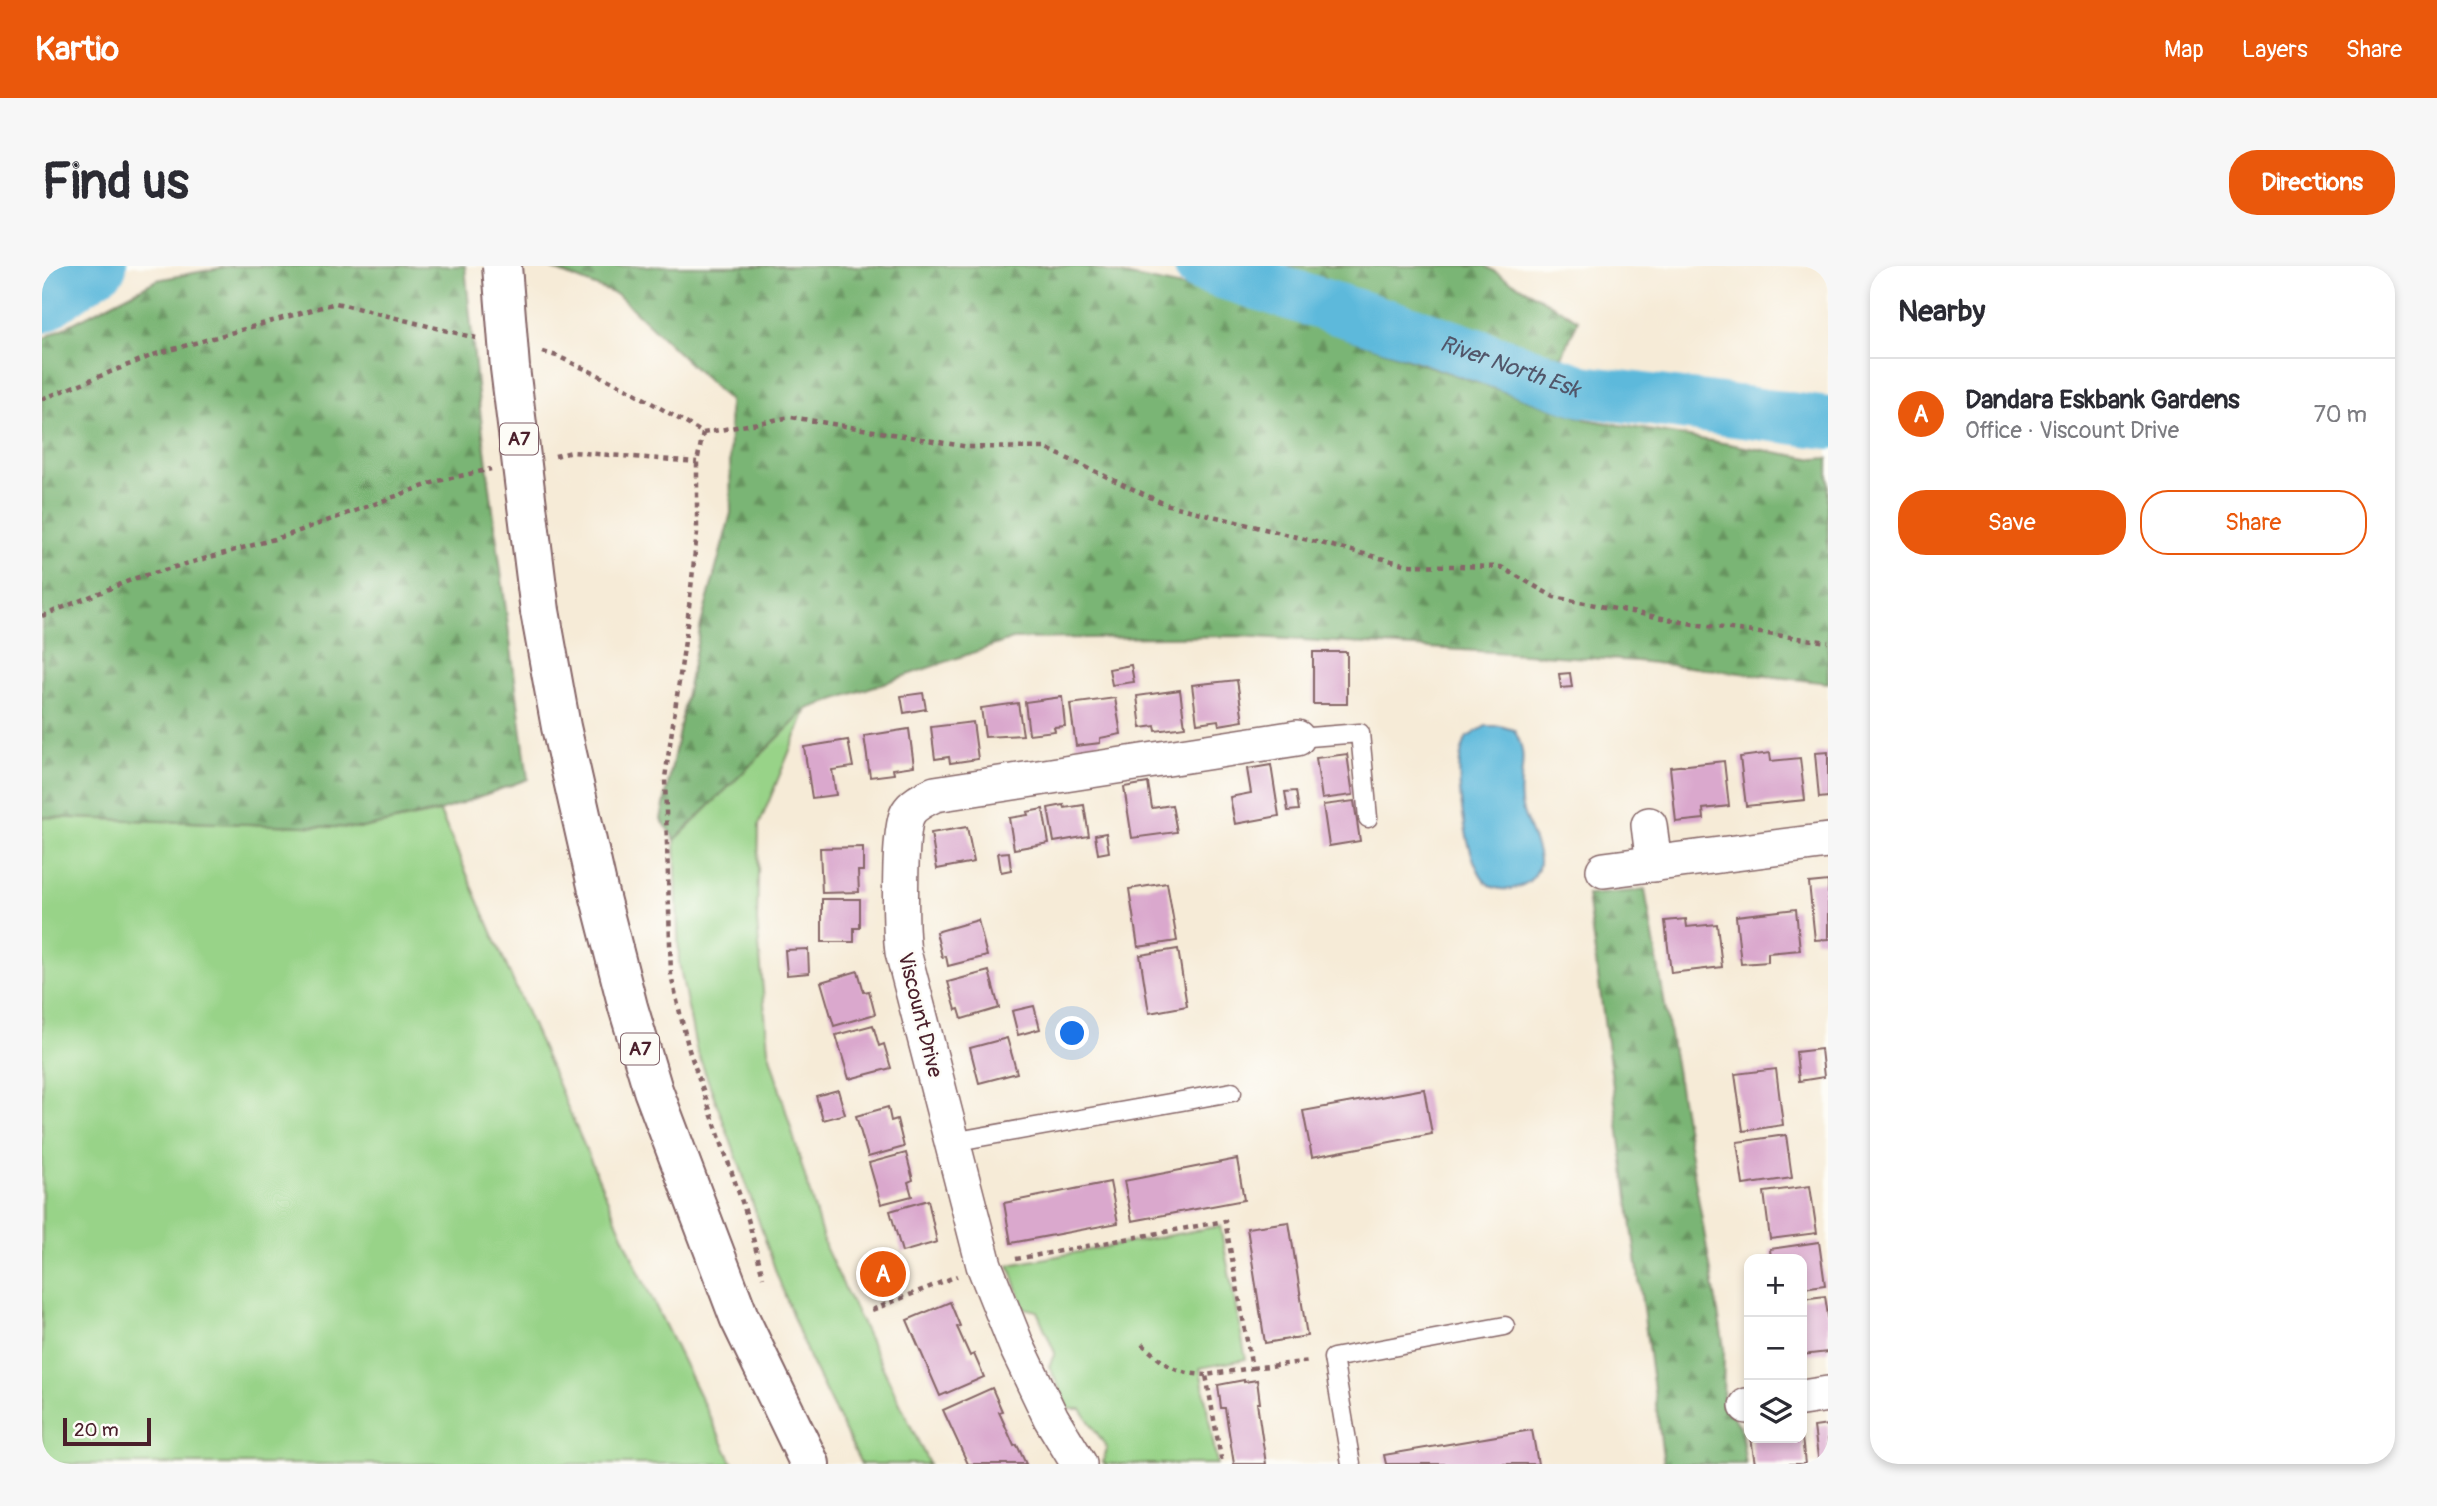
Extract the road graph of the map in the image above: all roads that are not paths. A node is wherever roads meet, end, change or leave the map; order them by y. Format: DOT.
graph roads {
  1 [pos="502,266"];
  2 [pos="1297,738"];
  3 [pos="1368,818"];
  4 [pos="1649,825"];
  5 [pos="1828,841"];
  6 [pos="1654,864"];
  7 [pos="1604,870"];
  8 [pos="1232,1091"];
  9 [pos="952,1142"];
  10 [pos="1505,1326"];
  11 [pos="1828,1394"];
  12 [pos="1807,1397"];
  13 [pos="810,1464"];
  14 [pos="1079,1464"];
  15 [pos="1351,1464"];
  1 -- 13 [label="main road, A7, bridge"];
  2 -- 3 [label="lane"];
  2 -- 9 [label="street, Viscount Drive"];
  4 -- 6 [label="street"];
  5 -- 6 [label="street"];
  6 -- 7 [label="street"];
  8 -- 9 [label="lane"];
  9 -- 14 [label="street, Viscount Drive"];
  10 -- 15 [label="lane"];
  11 -- 12 [label="street"];
}
